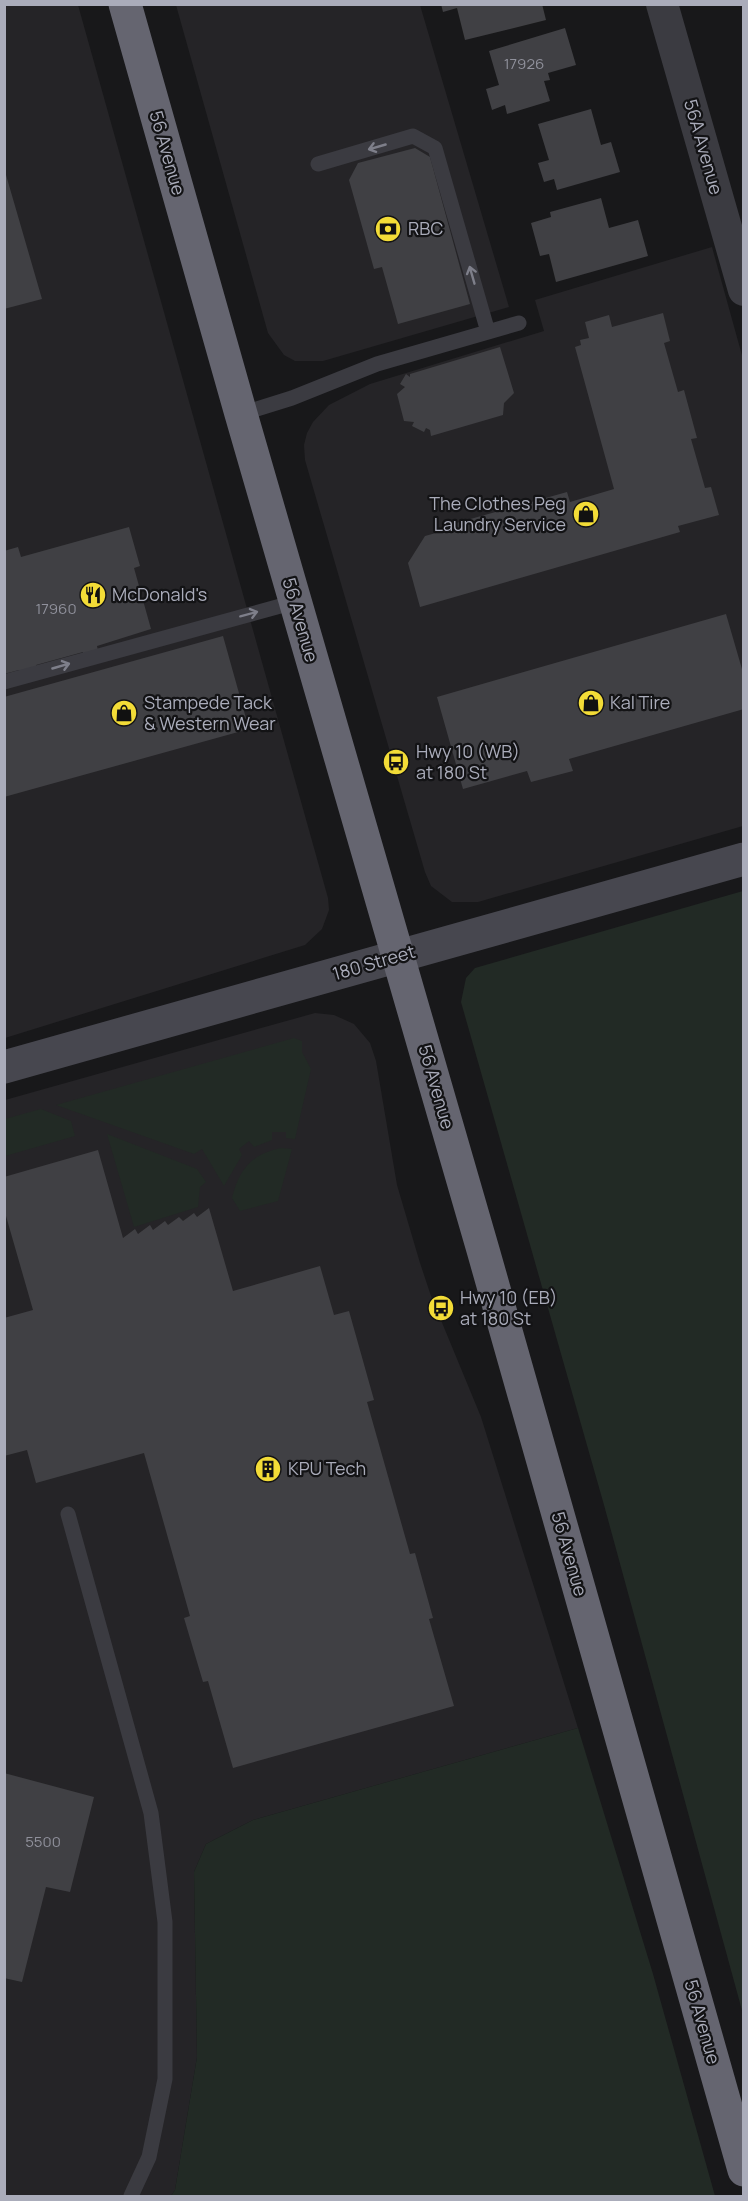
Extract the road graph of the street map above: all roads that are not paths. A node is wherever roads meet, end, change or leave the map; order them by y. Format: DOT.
graph roads {
  1 [pos="662,4"];
  2 [pos="126,5"];
  3 [pos="318,164"];
  4 [pos="744,290"];
  5 [pos="519,323"];
  6 [pos="488,332"];
  7 [pos="241,414"];
  8 [pos="295,602"];
  9 [pos="4,682"];
  10 [pos="744,859"];
  11 [pos="398,956"];
  12 [pos="4,1067"];
  13 [pos="68,1514"];
  14 [pos="744,2170"];
  15 [pos="131,2196"];
  1 -- 4 [label="street, 56A Avenue"];
  2 -- 7 [label="highway, 56 Avenue"];
  6 -- 3 [label="lane, one-way"];
  5 -- 6 [label="lane"];
  6 -- 7 [label="lane"];
  7 -- 8 [label="highway, 56 Avenue"];
  9 -- 8 [label="lane, one-way"];
  8 -- 11 [label="highway, 56 Avenue"];
  10 -- 11 [label="street, 180 Street"];
  11 -- 12 [label="street, 180 Street"];
  11 -- 14 [label="highway, 56 Avenue"];
  13 -- 15 [label="lane"];
}
